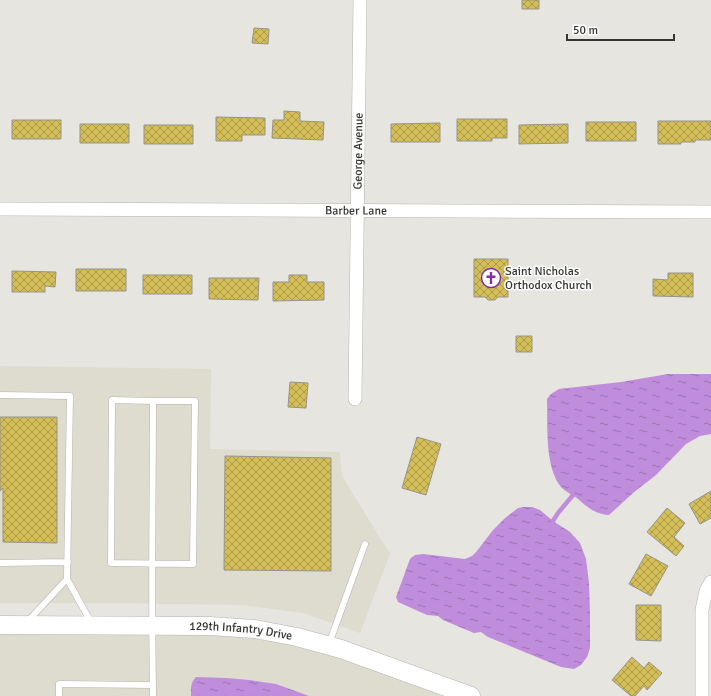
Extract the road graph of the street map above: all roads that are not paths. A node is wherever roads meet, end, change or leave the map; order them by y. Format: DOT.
graph roads {
  1 [pos="360,0"];
  2 [pos="0,209"];
  3 [pos="357,211"];
  4 [pos="711,212"];
  5 [pos="0,395"];
  6 [pos="355,399"];
  7 [pos="153,401"];
  8 [pos="365,544"];
  9 [pos="68,562"];
  10 [pos="0,563"];
  11 [pos="152,563"];
  12 [pos="67,579"];
  13 [pos="711,582"];
  14 [pos="0,625"];
  15 [pos="25,625"];
  16 [pos="93,625"];
  17 [pos="152,626"];
  18 [pos="328,646"];
  19 [pos="153,685"];
  20 [pos="466,695"];
  21 [pos="59,696"];
  22 [pos="153,696"];
  23 [pos="702,696"];
  1 -- 3 [label="street, George Avenue"];
  2 -- 3 [label="street, Barber Lane"];
  3 -- 4 [label="street, Barber Lane"];
  3 -- 6 [label="street, George Avenue"];
  5 -- 9 [label="lane"];
  7 -- 11 [label="lane"];
  7 -- 11 [label="lane"];
  7 -- 11 [label="lane"];
  8 -- 18 [label="lane"];
  9 -- 10 [label="lane"];
  9 -- 12 [label="lane"];
  11 -- 17 [label="lane"];
  12 -- 15 [label="lane"];
  12 -- 16 [label="lane"];
  13 -- 23 [label="street"];
  14 -- 15 [label="street, 129th Infantry Drive"];
  15 -- 16 [label="street, 129th Infantry Drive"];
  16 -- 17 [label="street, 129th Infantry Drive"];
  17 -- 18 [label="street, 129th Infantry Drive"];
  17 -- 19 [label="lane"];
  18 -- 20 [label="street, 129th Infantry Drive"];
  19 -- 21 [label="lane"];
  19 -- 22 [label="lane"];
}
